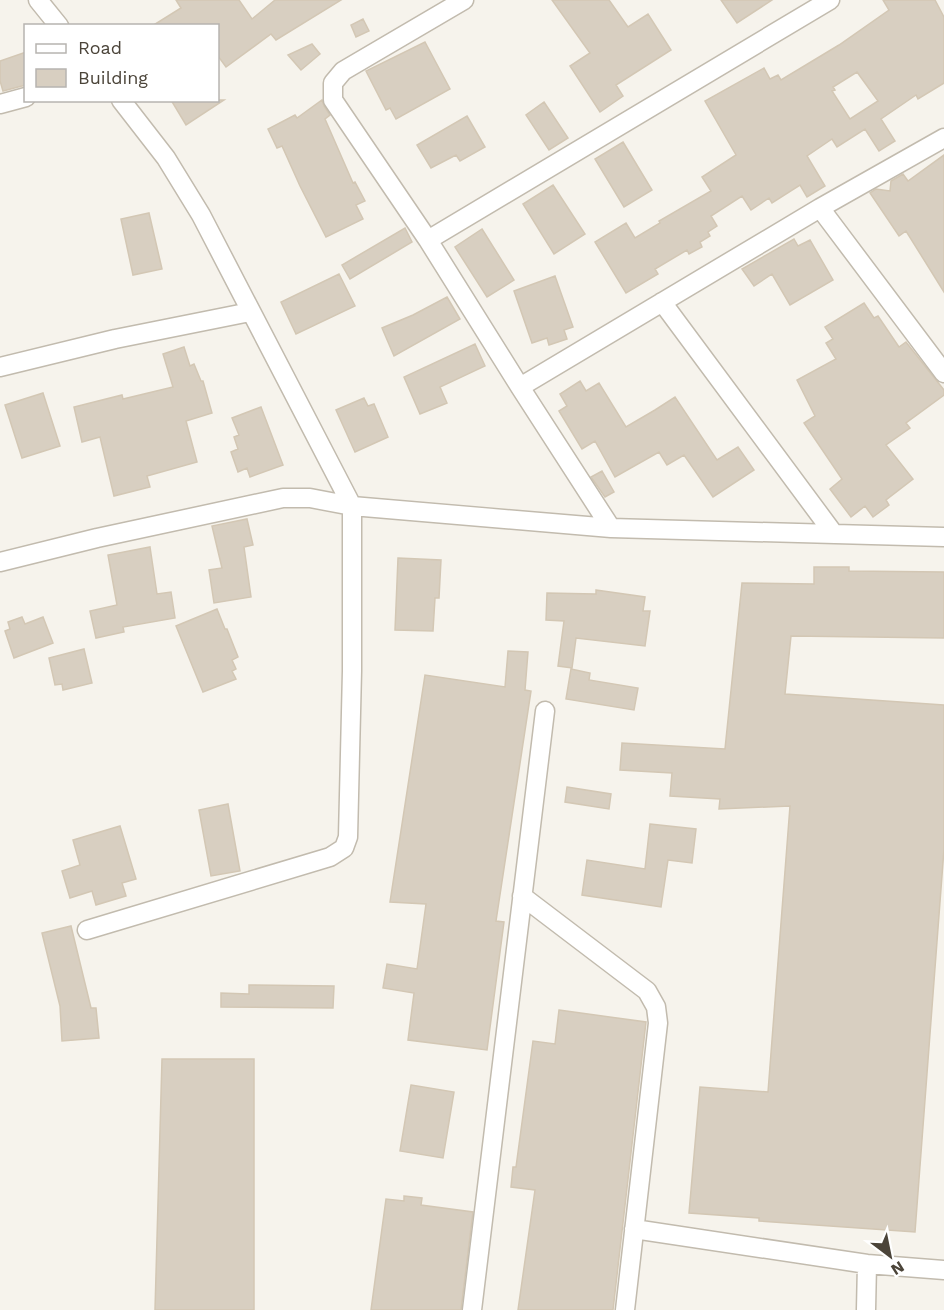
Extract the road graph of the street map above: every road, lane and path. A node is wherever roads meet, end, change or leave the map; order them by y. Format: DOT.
graph roads {
  1 [pos="38,0"];
  2 [pos="464,0"];
  3 [pos="830,0"];
  4 [pos="57,24"];
  5 [pos="24,98"];
  6 [pos="123,102"];
  7 [pos="0,104"];
  8 [pos="944,138"];
  9 [pos="820,208"];
  10 [pos="428,240"];
  11 [pos="662,302"];
  12 [pos="250,312"];
  13 [pos="0,367"];
  14 [pos="944,373"];
  15 [pos="520,387"];
  16 [pos="352,506"];
  17 [pos="611,528"];
  18 [pos="834,534"];
  19 [pos="944,537"];
  20 [pos="0,561"];
  21 [pos="545,711"];
  22 [pos="522,896"];
  23 [pos="87,930"];
  24 [pos="634,1229"];
  25 [pos="867,1264"];
  26 [pos="944,1270"];
  27 [pos="472,1310"];
  28 [pos="625,1310"];
  29 [pos="866,1310"];
  1 -- 4 [label="street"];
  2 -- 10 [label="street"];
  3 -- 10 [label="street"];
  5 -- 7 [label="street"];
  6 -- 12 [label="street"];
  8 -- 9 [label="street"];
  9 -- 11 [label="street"];
  9 -- 14 [label="street"];
  10 -- 15 [label="street"];
  11 -- 15 [label="street"];
  11 -- 18 [label="street"];
  12 -- 13 [label="street"];
  12 -- 16 [label="street"];
  15 -- 17 [label="street"];
  16 -- 17 [label="street"];
  16 -- 20 [label="street"];
  16 -- 23 [label="street"];
  17 -- 18 [label="street"];
  18 -- 19 [label="street"];
  21 -- 22 [label="street"];
  22 -- 24 [label="street"];
  22 -- 27 [label="street"];
  24 -- 25 [label="street"];
  24 -- 28 [label="street"];
  25 -- 26 [label="street"];
  25 -- 29 [label="street"];
}
